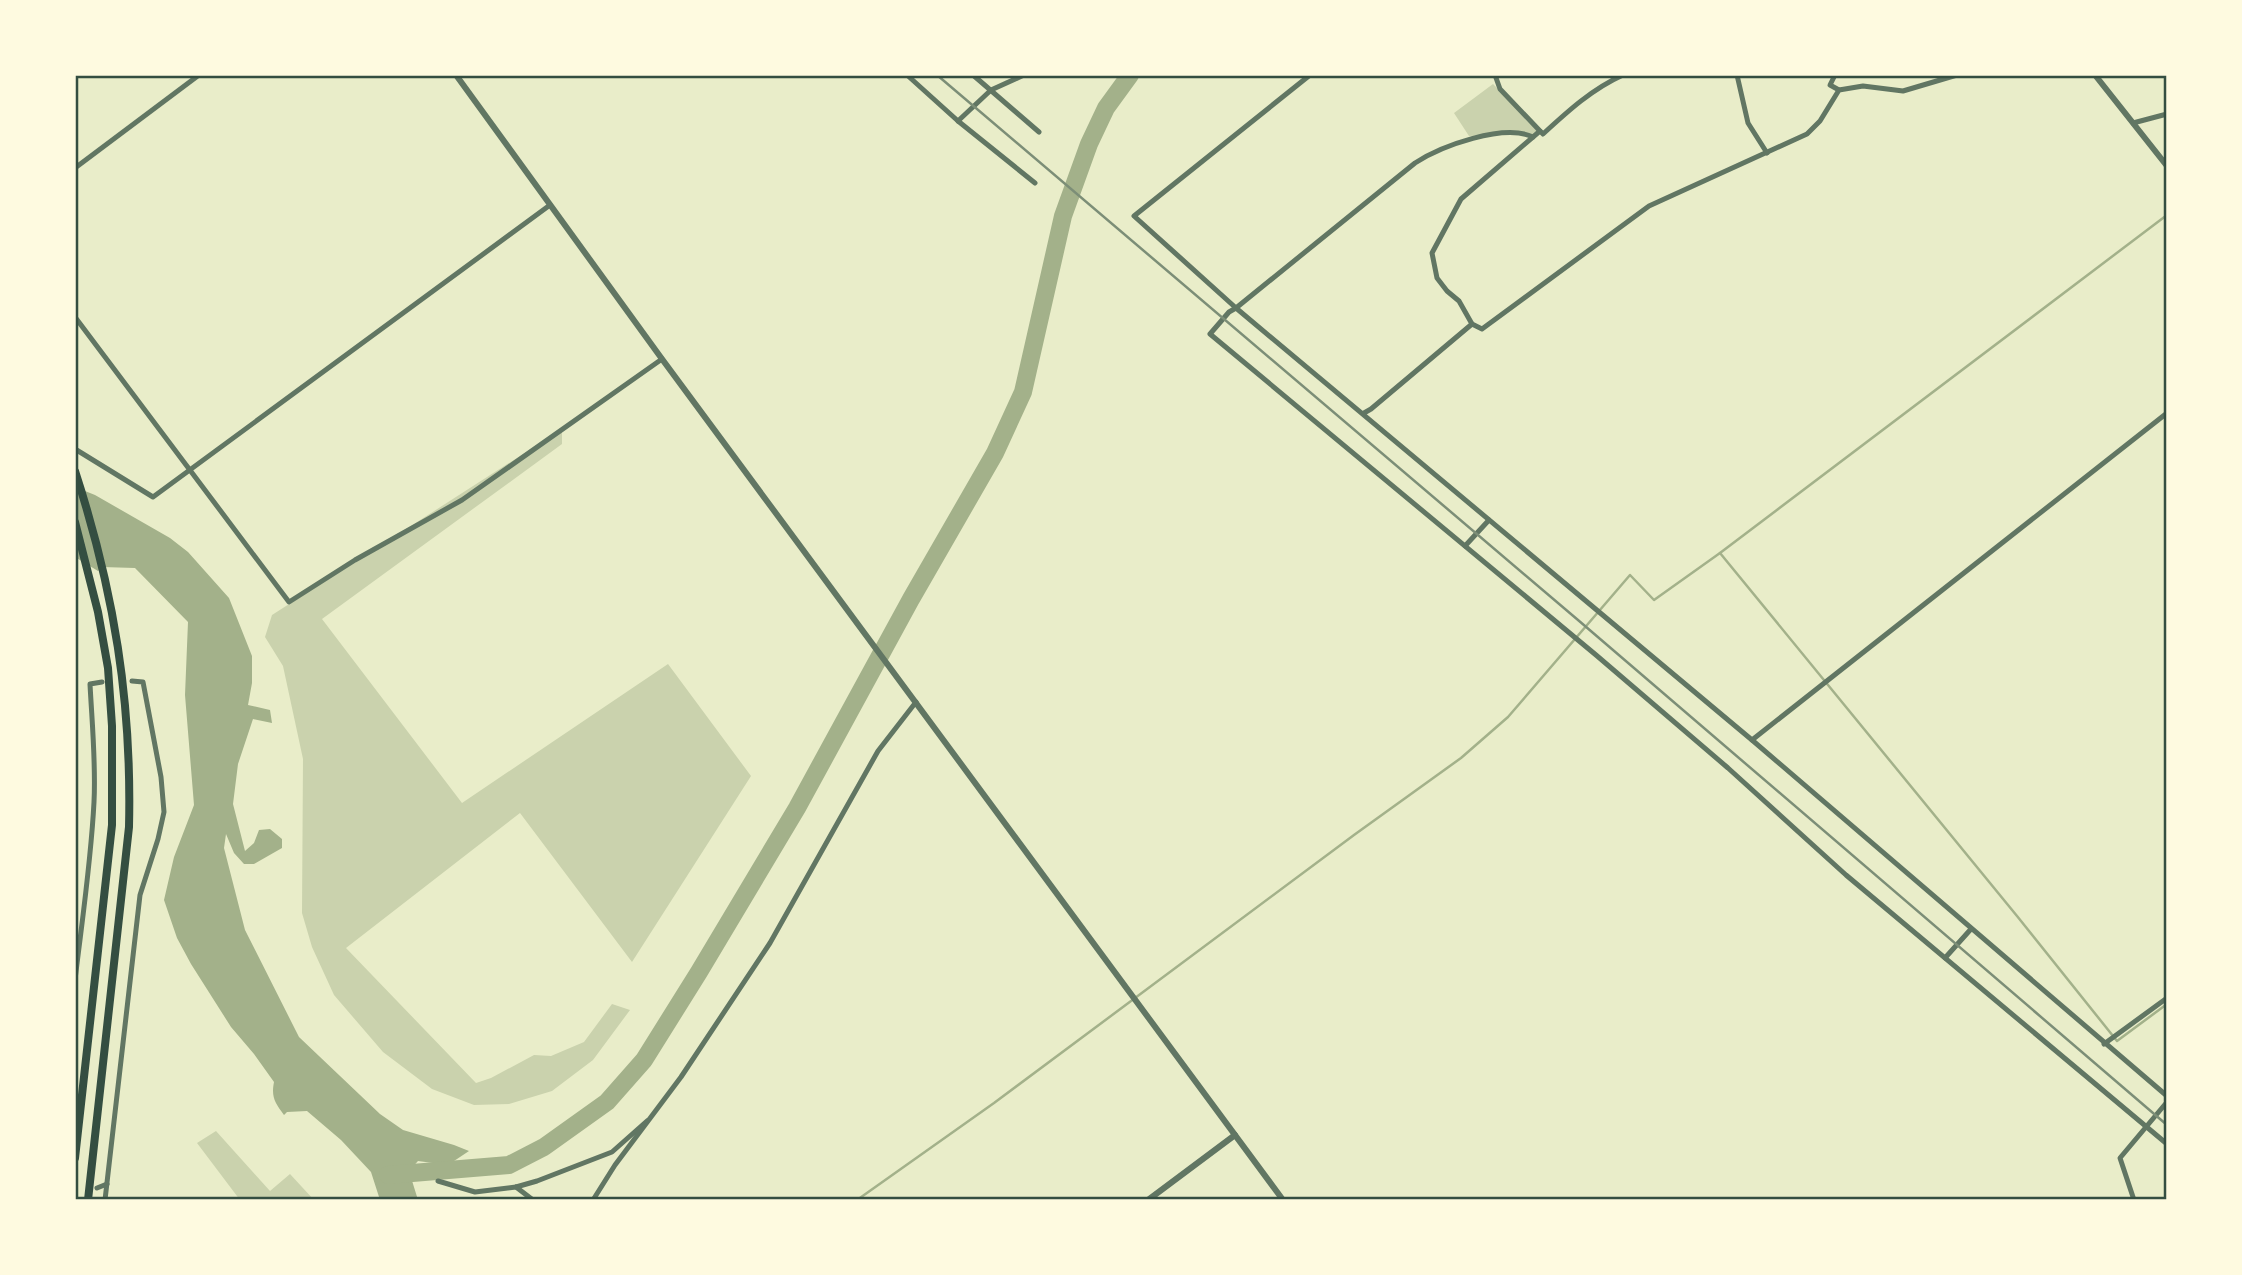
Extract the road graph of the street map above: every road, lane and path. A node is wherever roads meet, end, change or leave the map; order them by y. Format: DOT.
graph roads {
  1 [pos="199,75"];
  2 [pos="456,75"];
  3 [pos="907,75"];
  4 [pos="974,75"];
  5 [pos="1024,75"];
  6 [pos="1310,75"];
  7 [pos="1495,75"];
  8 [pos="1623,75"];
  9 [pos="1737,75"];
  10 [pos="1835,75"];
  11 [pos="1957,75"];
  12 [pos="2095,75"];
  13 [pos="991,90"];
  14 [pos="1839,90"];
  15 [pos="2167,114"];
  16 [pos="958,121"];
  17 [pos="2133,123"];
  18 [pos="1540,131"];
  19 [pos="1038,132"];
  20 [pos="1533,137"];
  21 [pos="1768,153"];
  22 [pos="2167,166"];
  23 [pos="75,168"];
  24 [pos="1035,183"];
  25 [pos="550,205"];
  26 [pos="1236,308"];
  27 [pos="75,317"];
  28 [pos="1472,324"];
  29 [pos="662,359"];
  30 [pos="1364,413"];
  31 [pos="2167,413"];
  32 [pos="76,448"];
  33 [pos="189,469"];
  34 [pos="75,471"];
  35 [pos="1489,520"];
  36 [pos="75,522"];
  37 [pos="1465,547"];
  38 [pos="132,681"];
  39 [pos="102,682"];
  40 [pos="916,702"];
  41 [pos="1752,740"];
  42 [pos="79,924"];
  43 [pos="1971,929"];
  44 [pos="1945,958"];
  45 [pos="75,979"];
  46 [pos="2167,998"];
  47 [pos="2104,1044"];
  48 [pos="2167,1096"];
  49 [pos="2167,1102"];
  50 [pos="657,1112"];
  51 [pos="2147,1127"];
  52 [pos="1235,1135"];
  53 [pos="2167,1144"];
  54 [pos="75,1158"];
  55 [pos="438,1181"];
  56 [pos="107,1184"];
  57 [pos="516,1187"];
  58 [pos="97,1188"];
  59 [pos="88,1200"];
  60 [pos="105,1200"];
  61 [pos="533,1200"];
  62 [pos="593,1200"];
  63 [pos="1148,1200"];
  64 [pos="1283,1200"];
  65 [pos="2134,1200"];
  1 -- 23 [label="street"];
  2 -- 25 [label="street"];
  3 -- 16 [label="street"];
  4 -- 13 [label="street"];
  5 -- 13 [label="street"];
  6 -- 26 [label="street"];
  7 -- 18 [label="street"];
  8 -- 18 [label="street"];
  9 -- 21 [label="street"];
  10 -- 14 [label="street"];
  11 -- 14 [label="street"];
  12 -- 17 [label="street"];
  13 -- 16 [label="street"];
  13 -- 19 [label="street"];
  14 -- 21 [label="street"];
  15 -- 17 [label="street"];
  16 -- 24 [label="street"];
  17 -- 22 [label="street"];
  18 -- 20 [label="street"];
  20 -- 26 [label="street"];
  20 -- 28 [label="street"];
  21 -- 28 [label="street"];
  25 -- 29 [label="street"];
  25 -- 33 [label="street"];
  26 -- 30 [label="street"];
  26 -- 37 [label="street"];
  27 -- 33 [label="street"];
  28 -- 30 [label="street"];
  29 -- 33 [label="street"];
  29 -- 40 [label="street"];
  30 -- 35 [label="street"];
  31 -- 41 [label="street"];
  32 -- 33 [label="street"];
  34 -- 59 [label="highway"];
  35 -- 37 [label="street"];
  35 -- 41 [label="street"];
  36 -- 54 [label="highway"];
  37 -- 44 [label="street"];
  38 -- 56 [label="street"];
  39 -- 42 [label="street"];
  40 -- 50 [label="street"];
  40 -- 52 [label="street"];
  41 -- 43 [label="street"];
  42 -- 45 [label="street"];
  43 -- 44 [label="street"];
  43 -- 47 [label="street"];
  44 -- 51 [label="street"];
  46 -- 47 [label="street"];
  47 -- 48 [label="street"];
  49 -- 51 [label="street"];
  50 -- 57 [label="street"];
  50 -- 62 [label="street"];
  51 -- 53 [label="street"];
  51 -- 65 [label="street"];
  52 -- 63 [label="street"];
  52 -- 64 [label="street"];
  55 -- 57 [label="street"];
  56 -- 58 [label="street"];
  56 -- 60 [label="street"];
  57 -- 61 [label="street"];
}
